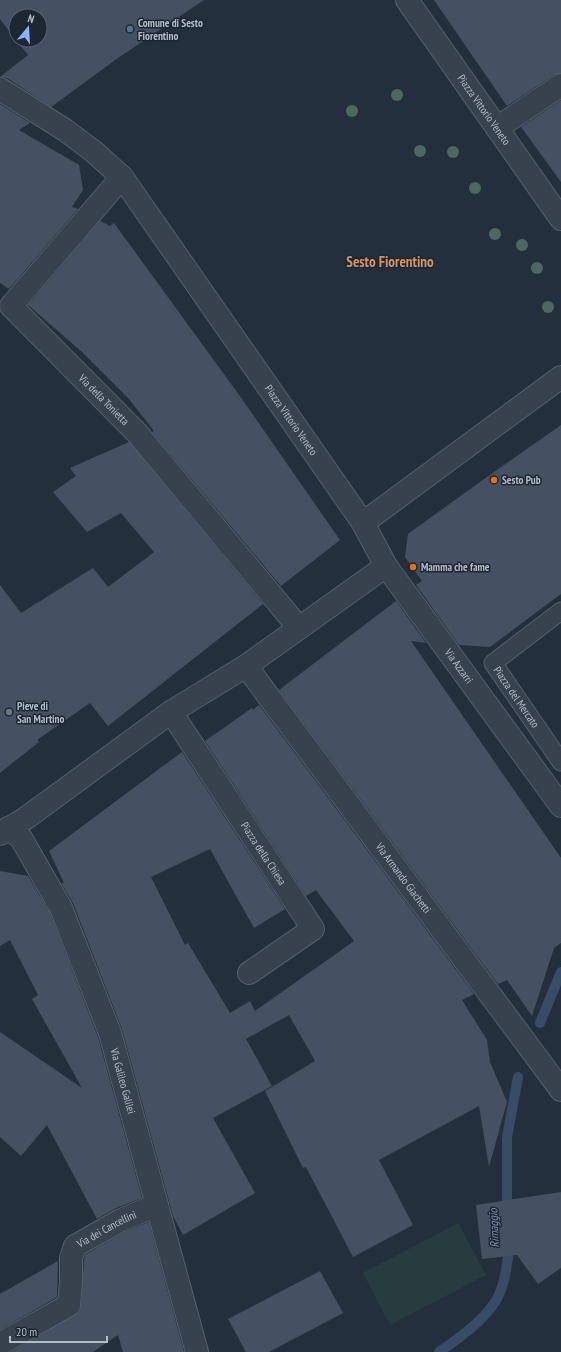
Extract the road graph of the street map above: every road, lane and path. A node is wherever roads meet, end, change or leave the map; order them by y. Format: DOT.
graph roads {
  1 [pos="408,0"];
  2 [pos="561,85"];
  3 [pos="0,89"];
  4 [pos="497,128"];
  5 [pos="122,177"];
  6 [pos="561,219"];
  7 [pos="561,377"];
  8 [pos="363,523"];
  9 [pos="386,566"];
  10 [pos="561,611"];
  11 [pos="299,628"];
  12 [pos="246,666"];
  13 [pos="172,712"];
  14 [pos="561,762"];
  15 [pos="561,806"];
  16 [pos="4,831"];
  17 [pos="249,973"];
  18 [pos="558,1086"];
  19 [pos="157,1205"];
  20 [pos="0,1344"];
  21 [pos="197,1352"];
  1 -- 4 [label="street, Piazza Vittorio Veneto"];
  2 -- 4 [label="street"];
  3 -- 5 [label="street, Piazza Vittorio Veneto"];
  4 -- 6 [label="street, Piazza Vittorio Veneto"];
  5 -- 8 [label="street, Piazza Vittorio Veneto"];
  5 -- 11 [label="street, Via della Tonietta"];
  7 -- 8 [label="street"];
  8 -- 9 [label="street, Via Azzarri"];
  9 -- 11 [label="street"];
  9 -- 15 [label="street, Via Azzarri"];
  10 -- 14 [label="lane, Piazza del Mercato"];
  11 -- 12 [label="street"];
  12 -- 13 [label="street"];
  12 -- 18 [label="street, Via Armando Giachetti"];
  13 -- 16 [label="street"];
  13 -- 17 [label="street, Piazza della Chiesa"];
  16 -- 19 [label="street, Via Galileo Galilei"];
  19 -- 20 [label="street, Via dei Cancellini"];
  19 -- 21 [label="street, Via Galileo Galilei"];
}
